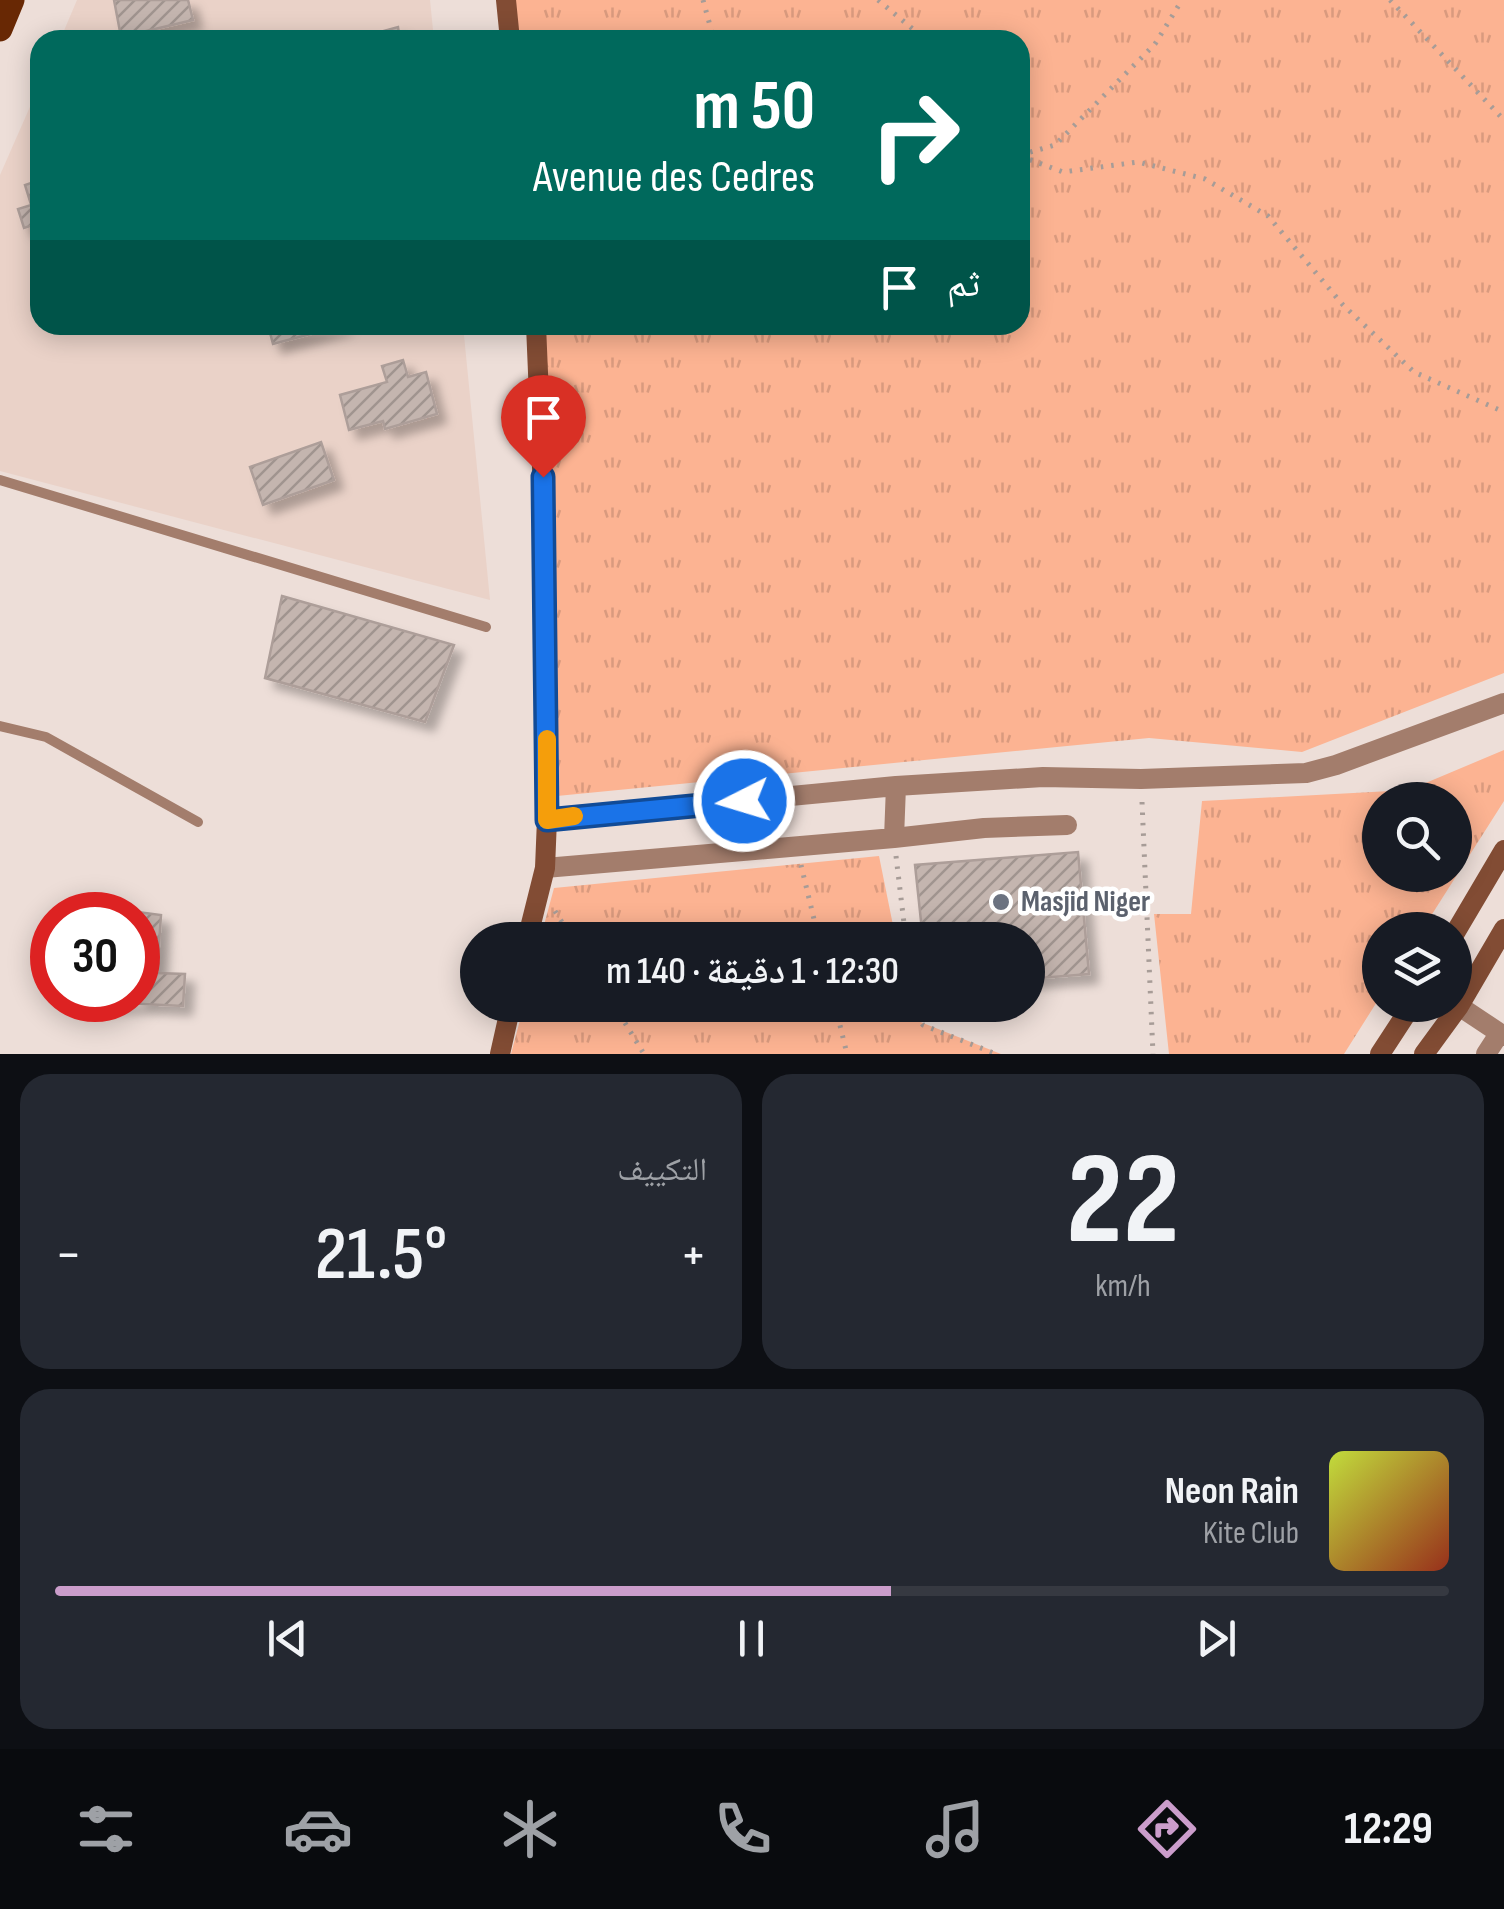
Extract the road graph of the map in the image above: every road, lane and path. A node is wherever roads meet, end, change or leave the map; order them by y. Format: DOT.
graph roads {
  1 [pos="12,0"];
  2 [pos="506,0"];
  3 [pos="703,0"];
  4 [pos="878,0"];
  5 [pos="1182,0"];
  6 [pos="1390,0"];
  7 [pos="0,29"];
  8 [pos="509,30"];
  9 [pos="711,30"];
  10 [pos="914,30"];
  11 [pos="1504,120"];
  12 [pos="1030,152"];
  13 [pos="1030,159"];
  14 [pos="536,335"];
  15 [pos="1504,412"];
  16 [pos="0,480"];
  17 [pos="486,627"];
  18 [pos="1504,703"];
  19 [pos="0,726"];
  20 [pos="1141,779"];
  21 [pos="896,786"];
  22 [pos="547,820"];
  23 [pos="198,822"];
  24 [pos="1067,825"];
  25 [pos="894,838"];
  26 [pos="1504,850"];
  27 [pos="800,859"];
  28 [pos="545,868"];
  29 [pos="1467,912"];
  30 [pos="532,922"];
  31 [pos="815,922"];
  32 [pos="904,922"];
  33 [pos="1504,929"];
  34 [pos="1472,980"];
  35 [pos="1472,1015"];
  36 [pos="507,1022"];
  37 [pos="624,1022"];
  38 [pos="839,1022"];
  39 [pos="921,1022"];
  40 [pos="1401,1022"];
  41 [pos="1445,1022"];
  42 [pos="1501,1035"];
  43 [pos="500,1054"];
  44 [pos="644,1054"];
  45 [pos="846,1054"];
  46 [pos="996,1054"];
  47 [pos="1153,1054"];
  48 [pos="1380,1054"];
  49 [pos="1424,1054"];
  50 [pos="1486,1054"];
  1 -- 7 [label="main road"];
  2 -- 8 [label="street"];
  3 -- 9 [label="path"];
  4 -- 10 [label="path"];
  5 -- 12 [label="path"];
  6 -- 11 [label="path"];
  13 -- 15 [label="path"];
  14 -- 22 [label="street"];
  16 -- 17 [label="lane"];
  18 -- 20 [label="street"];
  19 -- 23 [label="lane"];
  20 -- 21 [label="street"];
  20 -- 47 [label="path"];
  21 -- 22 [label="street"];
  21 -- 25 [label="street"];
  22 -- 28 [label="street"];
  24 -- 25 [label="street"];
  25 -- 28 [label="street"];
  25 -- 32 [label="path"];
  26 -- 29 [label="street"];
  27 -- 31 [label="path"];
  28 -- 30 [label="street"];
  33 -- 34 [label="street"];
  35 -- 42 [label="street"];
  36 -- 43 [label="street"];
  37 -- 44 [label="path"];
  38 -- 45 [label="path"];
  39 -- 46 [label="path"];
  40 -- 48 [label="street"];
  41 -- 49 [label="street"];
  42 -- 50 [label="street"];
}
